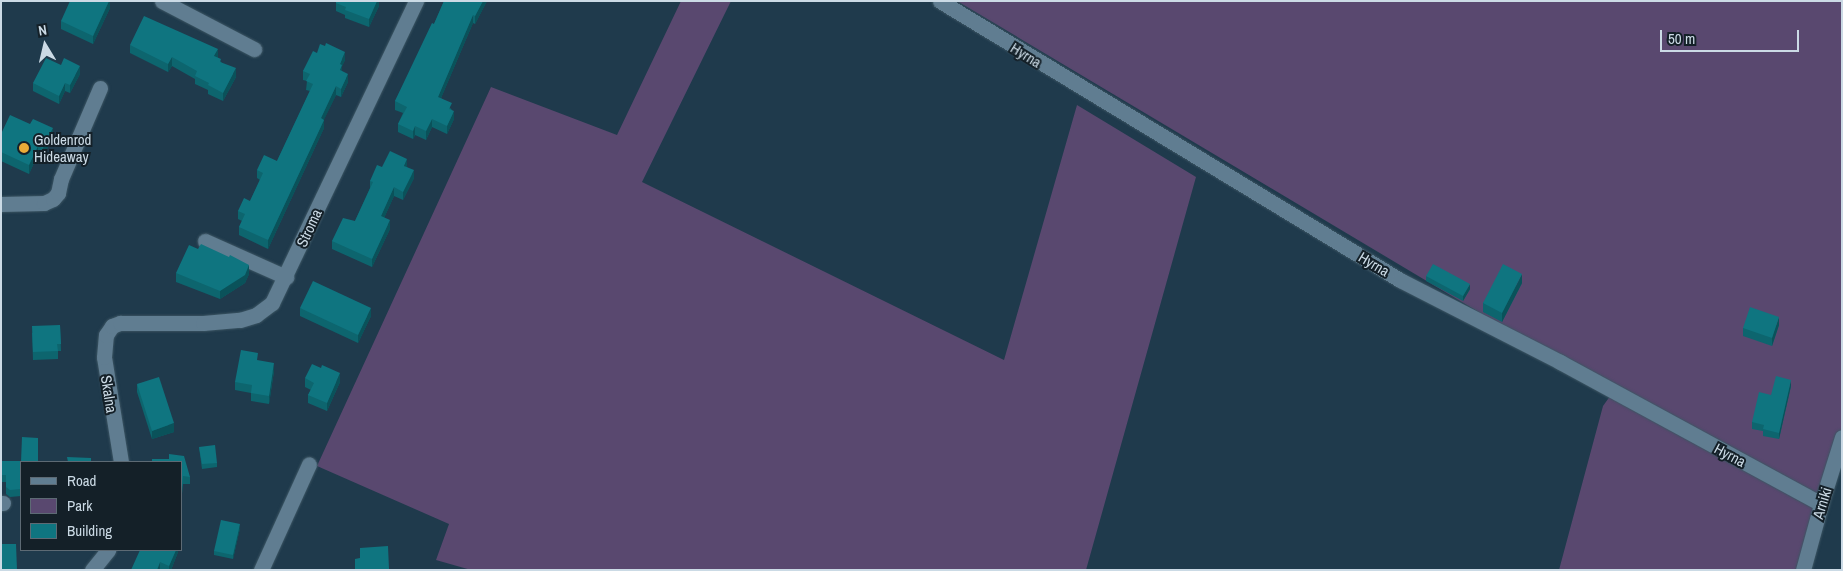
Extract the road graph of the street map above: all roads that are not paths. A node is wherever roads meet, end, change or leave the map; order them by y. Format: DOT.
graph roads {
  1 [pos="162,1"];
  2 [pos="416,1"];
  3 [pos="940,1"];
  4 [pos="254,49"];
  5 [pos="100,88"];
  6 [pos="1,204"];
  7 [pos="205,241"];
  8 [pos="286,277"];
  9 [pos="112,326"];
  10 [pos="1842,437"];
  11 [pos="121,461"];
  12 [pos="309,464"];
  13 [pos="1820,504"];
  14 [pos="107,551"];
  15 [pos="92,570"];
  16 [pos="261,570"];
  17 [pos="1803,570"];
  1 -- 4 [label="street"];
  2 -- 8 [label="street, Stroma"];
  3 -- 13 [label="street, Hyrna"];
  5 -- 6 [label="street"];
  7 -- 8 [label="street"];
  8 -- 9 [label="street, Stroma"];
  9 -- 11 [label="street, Skalna"];
  10 -- 13 [label="street, Arniki"];
  12 -- 16 [label="street"];
  13 -- 17 [label="street, Arniki"];
  14 -- 15 [label="street"];
}
